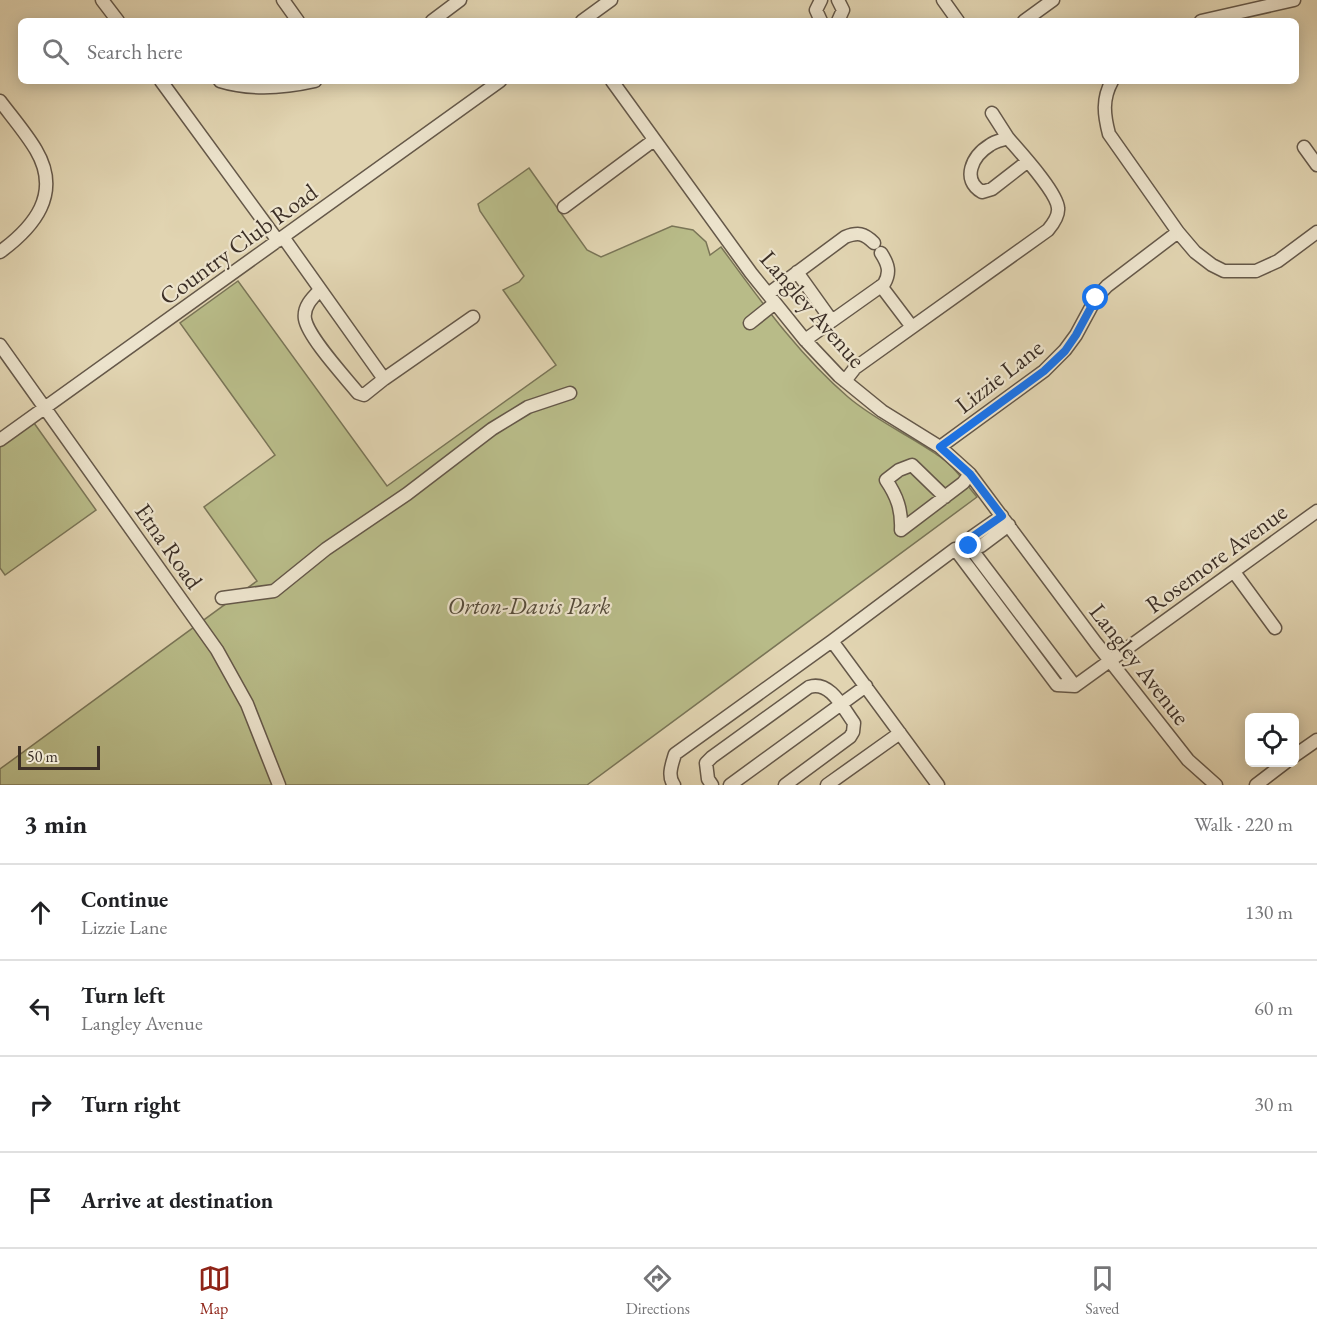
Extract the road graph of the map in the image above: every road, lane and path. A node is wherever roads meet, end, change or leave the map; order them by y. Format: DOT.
graph roads {
  1 [pos="102,0"];
  2 [pos="283,0"];
  3 [pos="460,0"];
  4 [pos="611,0"];
  5 [pos="821,0"];
  6 [pos="838,0"];
  7 [pos="943,0"];
  8 [pos="1053,0"];
  9 [pos="1294,0"];
  10 [pos="116,18"];
  11 [pos="296,18"];
  12 [pos="436,18"];
  13 [pos="586,18"];
  14 [pos="820,18"];
  15 [pos="839,18"];
  16 [pos="956,18"];
  17 [pos="1028,18"];
  18 [pos="1214,18"];
  19 [pos="166,84"];
  20 [pos="239,84"];
  21 [pos="302,84"];
  22 [pos="496,84"];
  23 [pos="614,84"];
  24 [pos="1111,84"];
  25 [pos="0,101"];
  26 [pos="992,113"];
  27 [pos="1008,138"];
  28 [pos="654,140"];
  29 [pos="1304,147"];
  30 [pos="1028,161"];
  31 [pos="1317,165"];
  32 [pos="564,207"];
  33 [pos="1317,231"];
  34 [pos="1178,232"];
  35 [pos="281,239"];
  36 [pos="0,252"];
  37 [pos="797,273"];
  38 [pos="881,286"];
  39 [pos="320,290"];
  40 [pos="771,298"];
  41 [pos="473,316"];
  42 [pos="832,321"];
  43 [pos="750,323"];
  44 [pos="912,327"];
  45 [pos="805,340"];
  46 [pos="0,345"];
  47 [pos="384,379"];
  48 [pos="845,381"];
  49 [pos="570,393"];
  50 [pos="46,408"];
  51 [pos="0,440"];
  52 [pos="940,447"];
  53 [pos="970,474"];
  54 [pos="945,497"];
  55 [pos="1317,511"];
  56 [pos="1005,521"];
  57 [pos="969,546"];
  58 [pos="955,549"];
  59 [pos="1234,572"];
  60 [pos="222,598"];
  61 [pos="1275,628"];
  62 [pos="832,641"];
  63 [pos="1110,661"];
  64 [pos="866,686"];
  65 [pos="1075,686"];
  66 [pos="841,705"];
  67 [pos="900,733"];
  68 [pos="1317,740"];
  69 [pos="1299,753"];
  70 [pos="1279,767"];
  71 [pos="279,785"];
  72 [pos="674,785"];
  73 [pos="712,785"];
  74 [pos="730,785"];
  75 [pos="785,785"];
  76 [pos="827,785"];
  77 [pos="938,785"];
  78 [pos="1216,785"];
  79 [pos="1256,785"];
  1 -- 10 [label="street"];
  2 -- 11 [label="street"];
  3 -- 12 [label="street"];
  4 -- 13 [label="street"];
  5 -- 14 [label="street"];
  6 -- 15 [label="street"];
  7 -- 16 [label="street"];
  8 -- 17 [label="street"];
  9 -- 18 [label="street"];
  19 -- 35 [label="street"];
  20 -- 21 [label="street"];
  22 -- 35 [label="street, Country Club Road"];
  23 -- 28 [label="street, Langley Avenue"];
  24 -- 34 [label="street"];
  25 -- 36 [label="street"];
  26 -- 27 [label="street"];
  27 -- 30 [label="street"];
  27 -- 30 [label="street"];
  28 -- 32 [label="street"];
  28 -- 40 [label="street, Langley Avenue"];
  29 -- 31 [label="street"];
  30 -- 44 [label="street"];
  33 -- 34 [label="street"];
  34 -- 52 [label="street, Lizzie Lane"];
  35 -- 39 [label="street"];
  35 -- 50 [label="street, Country Club Road"];
  37 -- 38 [label="street"];
  37 -- 40 [label="street"];
  37 -- 42 [label="street"];
  38 -- 42 [label="street"];
  38 -- 44 [label="street"];
  39 -- 47 [label="street"];
  39 -- 47 [label="street"];
  40 -- 43 [label="street"];
  40 -- 45 [label="street, Langley Avenue"];
  41 -- 47 [label="street"];
  42 -- 45 [label="street"];
  44 -- 48 [label="street"];
  45 -- 48 [label="street, Langley Avenue"];
  46 -- 50 [label="street, Etna Road"];
  48 -- 52 [label="street, Langley Avenue"];
  49 -- 60 [label="street"];
  50 -- 51 [label="street, Country Club Road"];
  50 -- 71 [label="street, Etna Road"];
  52 -- 53 [label="street, Langley Avenue"];
  53 -- 54 [label="street"];
  53 -- 56 [label="street, Langley Avenue"];
  54 -- 54 [label="street"];
  55 -- 59 [label="street, Rosemore Avenue"];
  56 -- 57 [label="street"];
  56 -- 63 [label="street, Langley Avenue"];
  57 -- 58 [label="street"];
  57 -- 65 [label="street"];
  58 -- 62 [label="street"];
  58 -- 65 [label="street"];
  59 -- 61 [label="street"];
  59 -- 63 [label="street, Rosemore Avenue"];
  62 -- 64 [label="street"];
  62 -- 72 [label="street"];
  63 -- 65 [label="street, Rosemore Avenue"];
  63 -- 78 [label="street, Langley Avenue"];
  64 -- 66 [label="street"];
  64 -- 67 [label="street"];
  66 -- 73 [label="street"];
  66 -- 74 [label="street"];
  66 -- 75 [label="street"];
  67 -- 76 [label="street"];
  67 -- 77 [label="street"];
  68 -- 69 [label="street"];
  70 -- 79 [label="street"];
}
